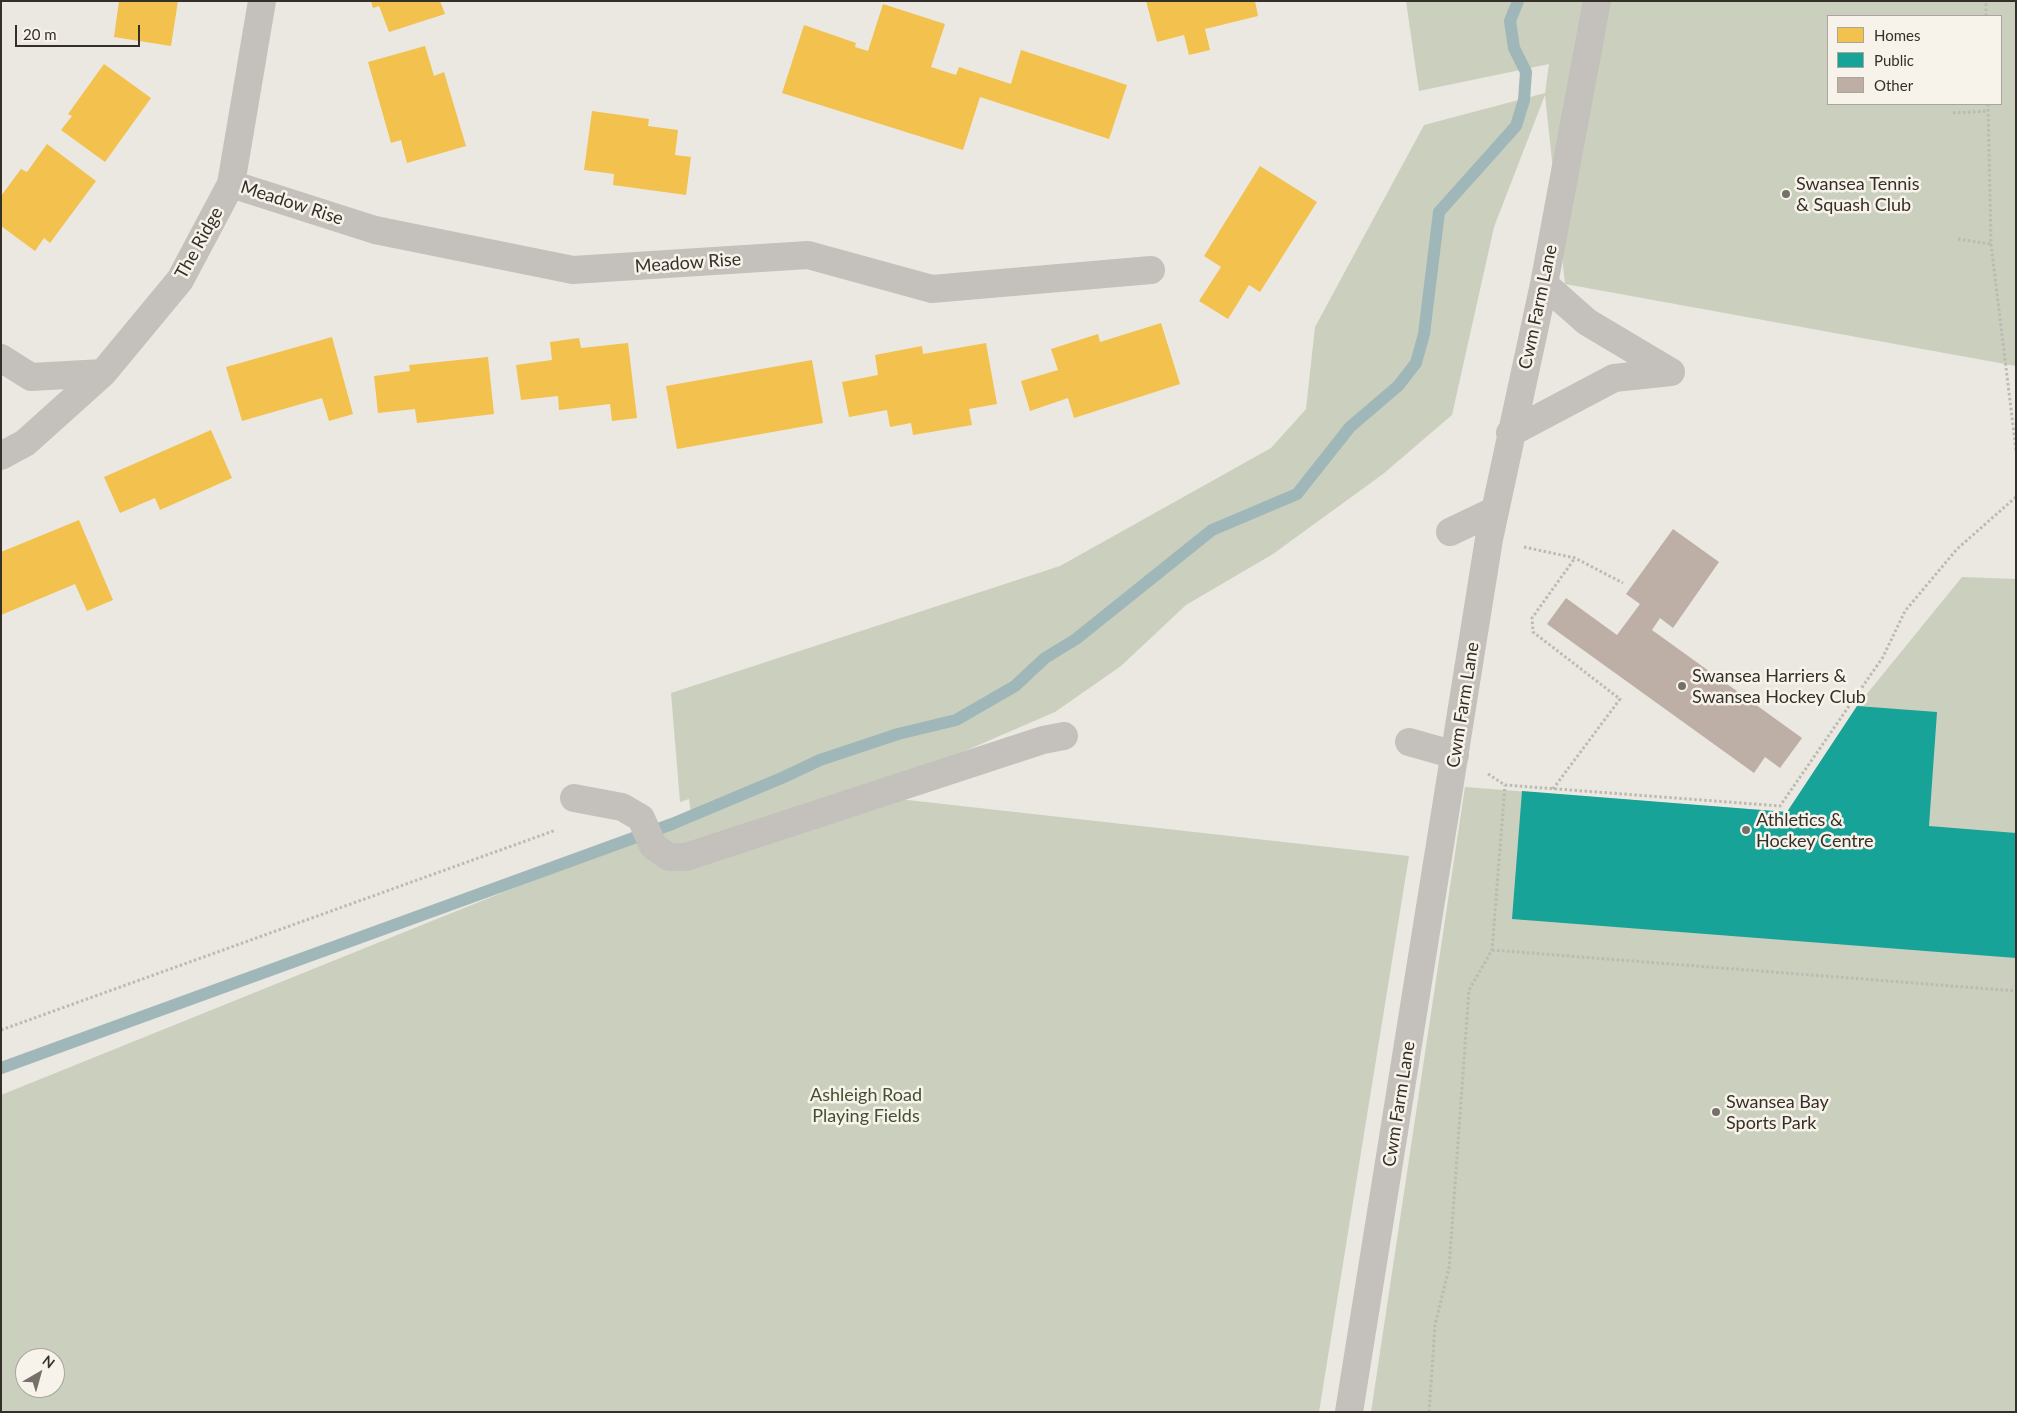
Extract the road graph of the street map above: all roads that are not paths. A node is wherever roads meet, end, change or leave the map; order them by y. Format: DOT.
graph roads {
  1 [pos="262,1"];
  2 [pos="1598,1"];
  3 [pos="231,184"];
  4 [pos="1151,270"];
  5 [pos="1544,284"];
  6 [pos="1,358"];
  7 [pos="102,373"];
  8 [pos="1510,433"];
  9 [pos="1,456"];
  10 [pos="1494,512"];
  11 [pos="1450,532"];
  12 [pos="1064,736"];
  13 [pos="1409,742"];
  14 [pos="1455,755"];
  15 [pos="574,798"];
  16 [pos="1349,1412"];
  1 -- 3 [label="street, The Ridge"];
  2 -- 5 [label="street, Cwm Farm Lane"];
  3 -- 4 [label="street, Meadow Rise"];
  3 -- 7 [label="street, The Ridge"];
  5 -- 8 [label="street, Cwm Farm Lane"];
  5 -- 8 [label="street"];
  6 -- 7 [label="street"];
  7 -- 9 [label="street, The Ridge"];
  8 -- 10 [label="street, Cwm Farm Lane"];
  10 -- 11 [label="street"];
  10 -- 14 [label="street, Cwm Farm Lane"];
  12 -- 15 [label="street"];
  13 -- 14 [label="street"];
  14 -- 16 [label="street, Cwm Farm Lane"];
}
